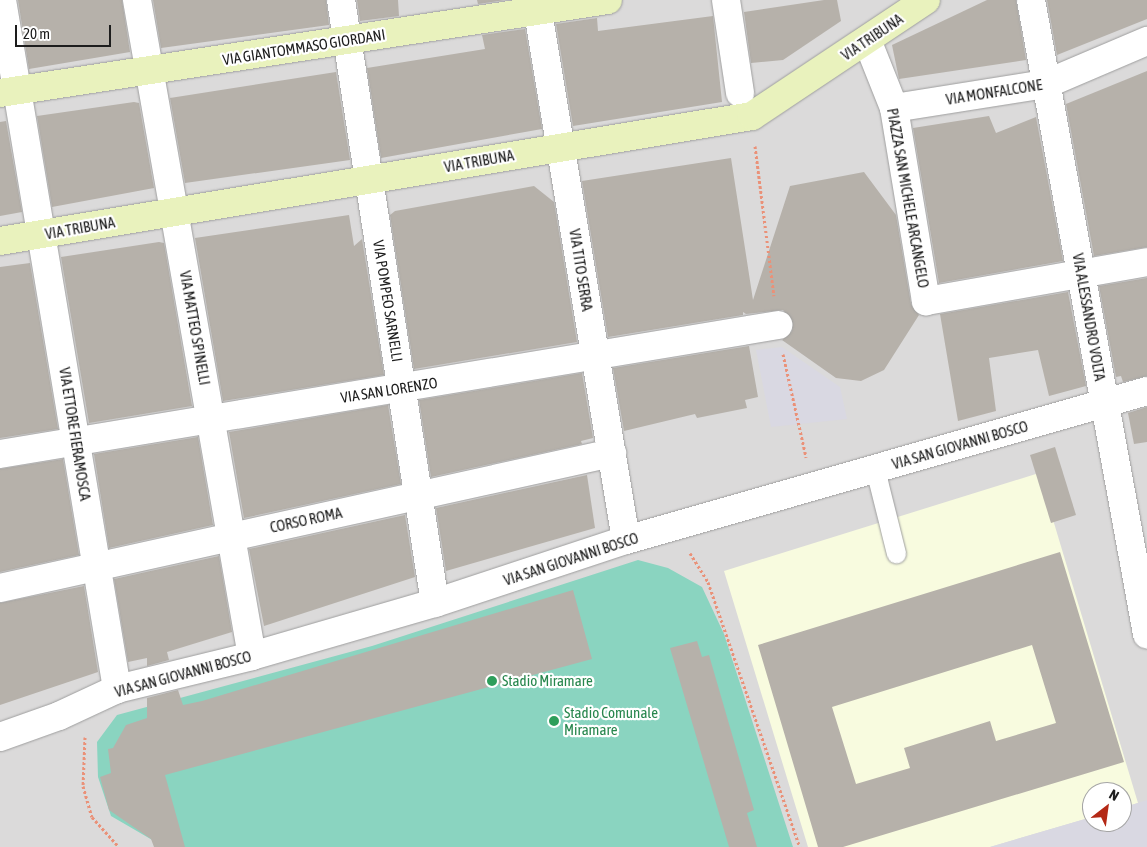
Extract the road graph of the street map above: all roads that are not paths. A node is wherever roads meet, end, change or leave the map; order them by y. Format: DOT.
graph roads {
  1 [pos="2,0"];
  2 [pos="137,0"];
  3 [pos="341,0"];
  4 [pos="608,0"];
  5 [pos="726,0"];
  6 [pos="926,0"];
  7 [pos="1031,0"];
  8 [pos="537,5"];
  9 [pos="347,40"];
  10 [pos="867,40"];
  11 [pos="1147,41"];
  12 [pos="150,70"];
  13 [pos="1046,84"];
  14 [pos="9,92"];
  15 [pos="746,105"];
  16 [pos="894,108"];
  17 [pos="561,148"];
  18 [pos="369,180"];
  19 [pos="174,212"];
  20 [pos="41,234"];
  21 [pos="0,241"];
  22 [pos="1147,262"];
  23 [pos="1081,274"];
  24 [pos="779,330"];
  25 [pos="596,356"];
  26 [pos="401,388"];
  27 [pos="1147,391"];
  28 [pos="1104,403"];
  29 [pos="211,419"];
  30 [pos="76,441"];
  31 [pos="612,453"];
  32 [pos="0,454"];
  33 [pos="875,469"];
  34 [pos="418,496"];
  35 [pos="231,537"];
  36 [pos="626,540"];
  37 [pos="896,553"];
  38 [pos="97,567"];
  39 [pos="0,588"];
  40 [pos="435,603"];
  41 [pos="1147,634"];
  42 [pos="252,656"];
  43 [pos="118,689"];
  44 [pos="0,737"];
  1 -- 14 [label="street, VIA ETTORE FIERAMOSCA"];
  2 -- 12 [label="street, VIA MATTEO SPINELLI"];
  3 -- 9 [label="street, VIA POMPEO SARNELLI"];
  4 -- 8 [label="main road, VIA GIANTOMMASO GIORDANI"];
  5 -- 15 [label="street"];
  6 -- 10 [label="main road, VIA TRIBUNA"];
  7 -- 13 [label="street, VIA ALESSANDRO VOLTA"];
  8 -- 9 [label="main road, VIA GIANTOMMASO GIORDANI"];
  8 -- 17 [label="street, VIA TITO SERRA"];
  9 -- 12 [label="main road, VIA GIANTOMMASO GIORDANI"];
  9 -- 18 [label="street, VIA POMPEO SARNELLI"];
  10 -- 15 [label="main road, VIA TRIBUNA"];
  10 -- 16 [label="street, PIAZZA SAN MICHELE ARCANGELO"];
  11 -- 13 [label="street, VIA MONFALCONE"];
  12 -- 14 [label="main road, VIA GIANTOMMASO GIORDANI"];
  12 -- 19 [label="street, VIA MATTEO SPINELLI"];
  13 -- 16 [label="street, VIA MONFALCONE"];
  13 -- 23 [label="street, VIA ALESSANDRO VOLTA"];
  14 -- 20 [label="street, VIA ETTORE FIERAMOSCA"];
  15 -- 17 [label="main road, VIA TRIBUNA"];
  16 -- 23 [label="street, PIAZZA SAN MICHELE ARCANGELO"];
  17 -- 18 [label="main road, VIA TRIBUNA"];
  17 -- 25 [label="street, VIA TITO SERRA"];
  18 -- 19 [label="main road, VIA TRIBUNA"];
  18 -- 26 [label="street, VIA POMPEO SARNELLI"];
  19 -- 20 [label="main road, VIA TRIBUNA"];
  19 -- 29 [label="street, VIA MATTEO SPINELLI"];
  20 -- 21 [label="main road, VIA TRIBUNA"];
  20 -- 30 [label="street, VIA ETTORE FIERAMOSCA"];
  22 -- 23 [label="street"];
  23 -- 28 [label="street, VIA ALESSANDRO VOLTA"];
  24 -- 25 [label="street, VIA SAN LORENZO"];
  25 -- 26 [label="street, VIA SAN LORENZO"];
  25 -- 31 [label="street, VIA TITO SERRA"];
  26 -- 29 [label="street, VIA SAN LORENZO"];
  26 -- 34 [label="street, VIA POMPEO SARNELLI"];
  27 -- 28 [label="street, VIA SAN GIOVANNI BOSCO"];
  28 -- 33 [label="street, VIA SAN GIOVANNI BOSCO"];
  28 -- 41 [label="street, VIA ALESSANDRO VOLTA"];
  29 -- 30 [label="street, VIA SAN LORENZO"];
  29 -- 35 [label="street, VIA MATTEO SPINELLI"];
  30 -- 32 [label="street, VIA SAN LORENZO"];
  30 -- 38 [label="street, VIA ETTORE FIERAMOSCA"];
  31 -- 34 [label="street, CORSO ROMA"];
  31 -- 36 [label="street, VIA TITO SERRA"];
  33 -- 36 [label="street, VIA SAN GIOVANNI BOSCO"];
  33 -- 37 [label="lane"];
  34 -- 35 [label="street, CORSO ROMA"];
  34 -- 40 [label="street, VIA POMPEO SARNELLI"];
  35 -- 38 [label="street, CORSO ROMA"];
  35 -- 42 [label="street, VIA MATTEO SPINELLI"];
  36 -- 40 [label="street, VIA SAN GIOVANNI BOSCO"];
  38 -- 39 [label="street, CORSO ROMA"];
  38 -- 43 [label="street, VIA ETTORE FIERAMOSCA"];
  40 -- 42 [label="street, VIA SAN GIOVANNI BOSCO"];
  42 -- 43 [label="street, VIA SAN GIOVANNI BOSCO"];
  43 -- 44 [label="street, VIA SAN GIOVANNI BOSCO"];
}
